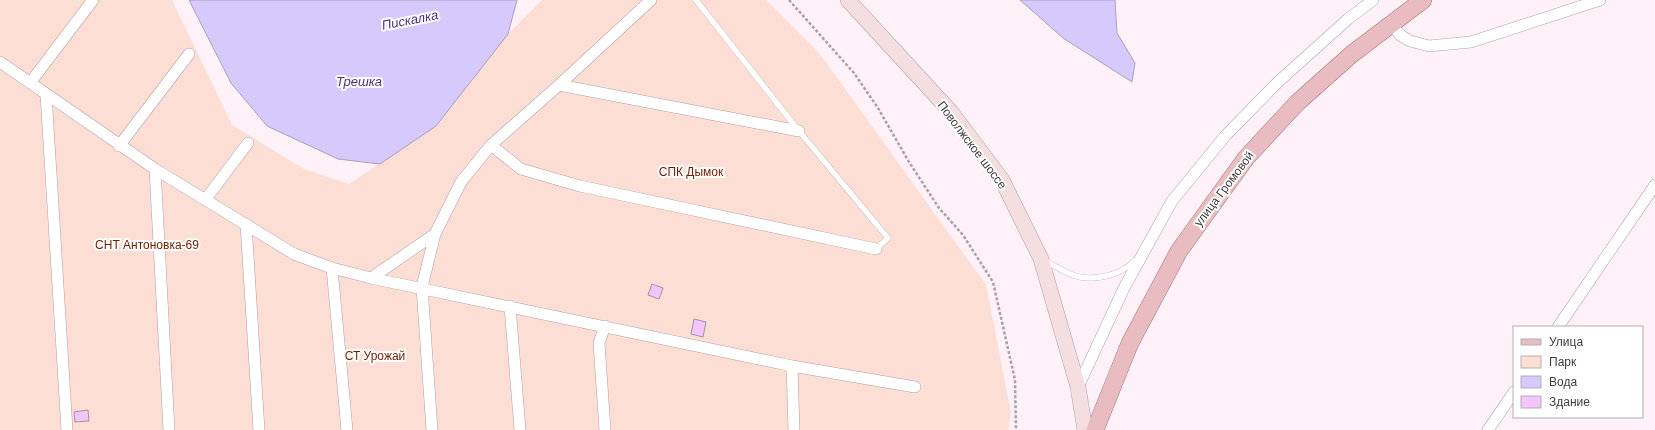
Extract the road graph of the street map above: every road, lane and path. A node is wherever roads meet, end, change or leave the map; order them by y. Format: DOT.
graph roads {
  1 [pos="93,0"];
  2 [pos="651,0"];
  3 [pos="696,0"];
  4 [pos="789,0"];
  5 [pos="848,0"];
  6 [pos="1373,0"];
  7 [pos="1423,0"];
  8 [pos="1600,0"];
  9 [pos="1391,23"];
  10 [pos="189,54"];
  11 [pos="0,62"];
  12 [pos="30,83"];
  13 [pos="559,85"];
  14 [pos="46,94"];
  15 [pos="799,131"];
  16 [pos="248,143"];
  17 [pos="490,145"];
  18 [pos="119,146"];
  19 [pos="155,169"];
  20 [pos="1655,185"];
  21 [pos="205,200"];
  22 [pos="246,224"];
  23 [pos="435,234"];
  24 [pos="876,249"];
  25 [pos="1144,251"];
  26 [pos="1041,259"];
  27 [pos="332,268"];
  28 [pos="371,278"];
  29 [pos="422,287"];
  30 [pos="510,306"];
  31 [pos="605,326"];
  32 [pos="1559,326"];
  33 [pos="792,366"];
  34 [pos="915,387"];
  35 [pos="1078,387"];
  36 [pos="1513,393"];
  37 [pos="67,430"];
  38 [pos="169,430"];
  39 [pos="259,430"];
  40 [pos="347,430"];
  41 [pos="432,430"];
  42 [pos="520,430"];
  43 [pos="605,430"];
  44 [pos="794,430"];
  45 [pos="1016,430"];
  46 [pos="1085,430"];
  47 [pos="1095,430"];
  48 [pos="1488,430"];
  1 -- 12 [label="street"];
  2 -- 13 [label="street"];
  3 -- 15 [label="lane"];
  4 -- 45 [label="path"];
  5 -- 26 [label="main road, Поволжское шоссе"];
  6 -- 25 [label="street"];
  7 -- 9 [label="main road, улица Громовой"];
  8 -- 9 [label="street"];
  9 -- 47 [label="main road, улица Громовой"];
  10 -- 18 [label="street"];
  11 -- 12 [label="street"];
  12 -- 14 [label="street"];
  13 -- 15 [label="street"];
  13 -- 17 [label="street"];
  14 -- 18 [label="street"];
  14 -- 37 [label="street"];
  15 -- 24 [label="lane"];
  16 -- 21 [label="street"];
  17 -- 23 [label="street"];
  17 -- 24 [label="street"];
  18 -- 19 [label="street"];
  19 -- 21 [label="street"];
  19 -- 38 [label="street"];
  20 -- 32 [label="street"];
  21 -- 22 [label="street"];
  22 -- 27 [label="street"];
  22 -- 39 [label="street"];
  23 -- 28 [label="street"];
  23 -- 29 [label="street"];
  25 -- 26 [label="lane"];
  25 -- 35 [label="street"];
  26 -- 35 [label="main road, Поволжское шоссе"];
  27 -- 28 [label="street"];
  27 -- 40 [label="street"];
  28 -- 29 [label="street"];
  29 -- 30 [label="street"];
  29 -- 41 [label="street"];
  30 -- 31 [label="street"];
  30 -- 42 [label="street"];
  31 -- 33 [label="street"];
  31 -- 43 [label="street"];
  33 -- 34 [label="street"];
  33 -- 44 [label="street"];
  35 -- 46 [label="main road, Поволжское шоссе"];
  36 -- 48 [label="street"];
}
